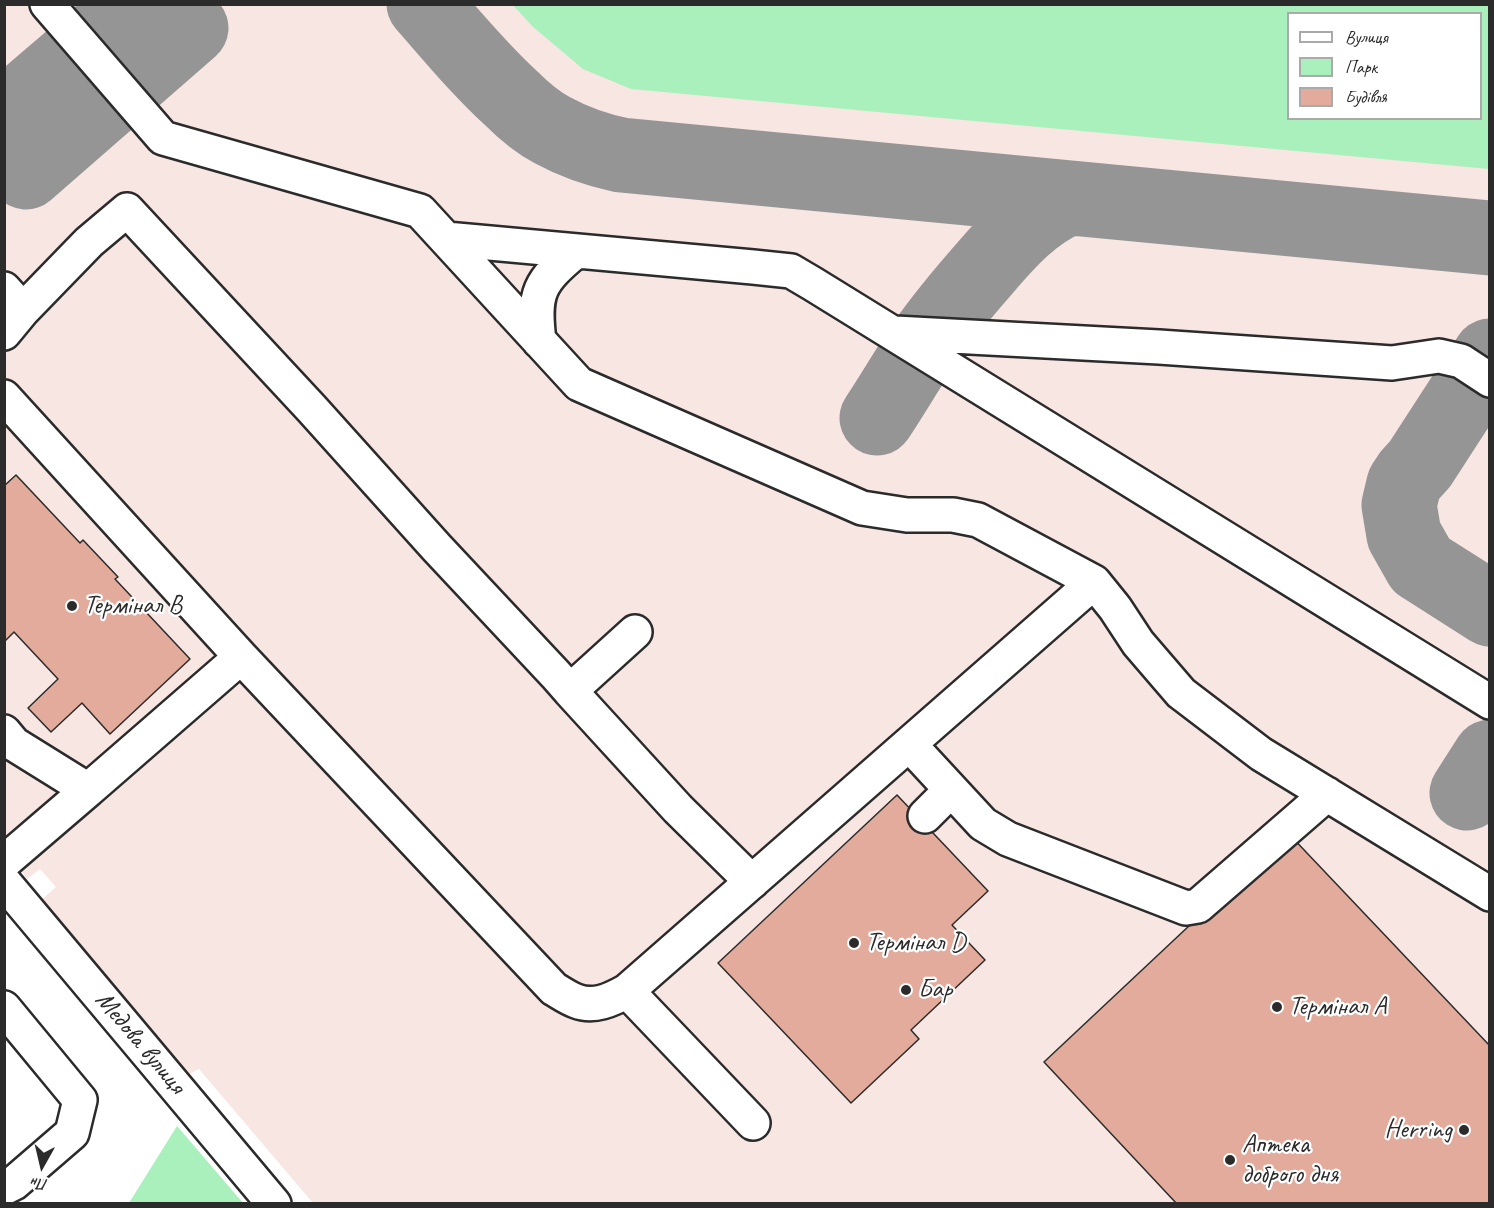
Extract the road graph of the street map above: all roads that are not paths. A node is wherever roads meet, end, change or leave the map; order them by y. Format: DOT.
graph roads {
  1 [pos="47,4"];
  2 [pos="446,239"];
  3 [pos="576,250"];
  4 [pos="11,310"];
  5 [pos="893,333"];
  6 [pos="539,340"];
  7 [pos="1490,380"];
  8 [pos="4,397"];
  9 [pos="1094,582"];
  10 [pos="635,632"];
  11 [pos="241,657"];
  12 [pos="570,691"];
  13 [pos="1490,702"];
  14 [pos="4,732"];
  15 [pos="909,744"];
  16 [pos="88,790"];
  17 [pos="951,790"];
  18 [pos="1327,794"];
  19 [pos="925,816"];
  20 [pos="4,862"];
  21 [pos="4,882"];
  22 [pos="752,882"];
  23 [pos="1490,894"];
  24 [pos="627,991"];
  25 [pos="4,1008"];
  26 [pos="753,1123"];
  27 [pos="4,1188"];
  28 [pos="274,1203"];
  1 -- 2 [label="street"];
  2 -- 3 [label="street"];
  2 -- 6 [label="street"];
  3 -- 5 [label="street"];
  3 -- 6 [label="street"];
  4 -- 12 [label="street"];
  5 -- 7 [label="street"];
  5 -- 13 [label="street"];
  6 -- 9 [label="street"];
  8 -- 11 [label="street"];
  9 -- 15 [label="street"];
  9 -- 18 [label="street"];
  10 -- 12 [label="street"];
  11 -- 16 [label="street"];
  11 -- 24 [label="street"];
  12 -- 22 [label="street"];
  14 -- 16 [label="street"];
  15 -- 17 [label="street"];
  15 -- 22 [label="street"];
  16 -- 20 [label="street"];
  17 -- 18 [label="street"];
  17 -- 19 [label="street"];
  18 -- 23 [label="street"];
  21 -- 28 [label="street, Медова вулиця"];
  22 -- 24 [label="street"];
  24 -- 26 [label="street"];
  25 -- 27 [label="street"];
}
